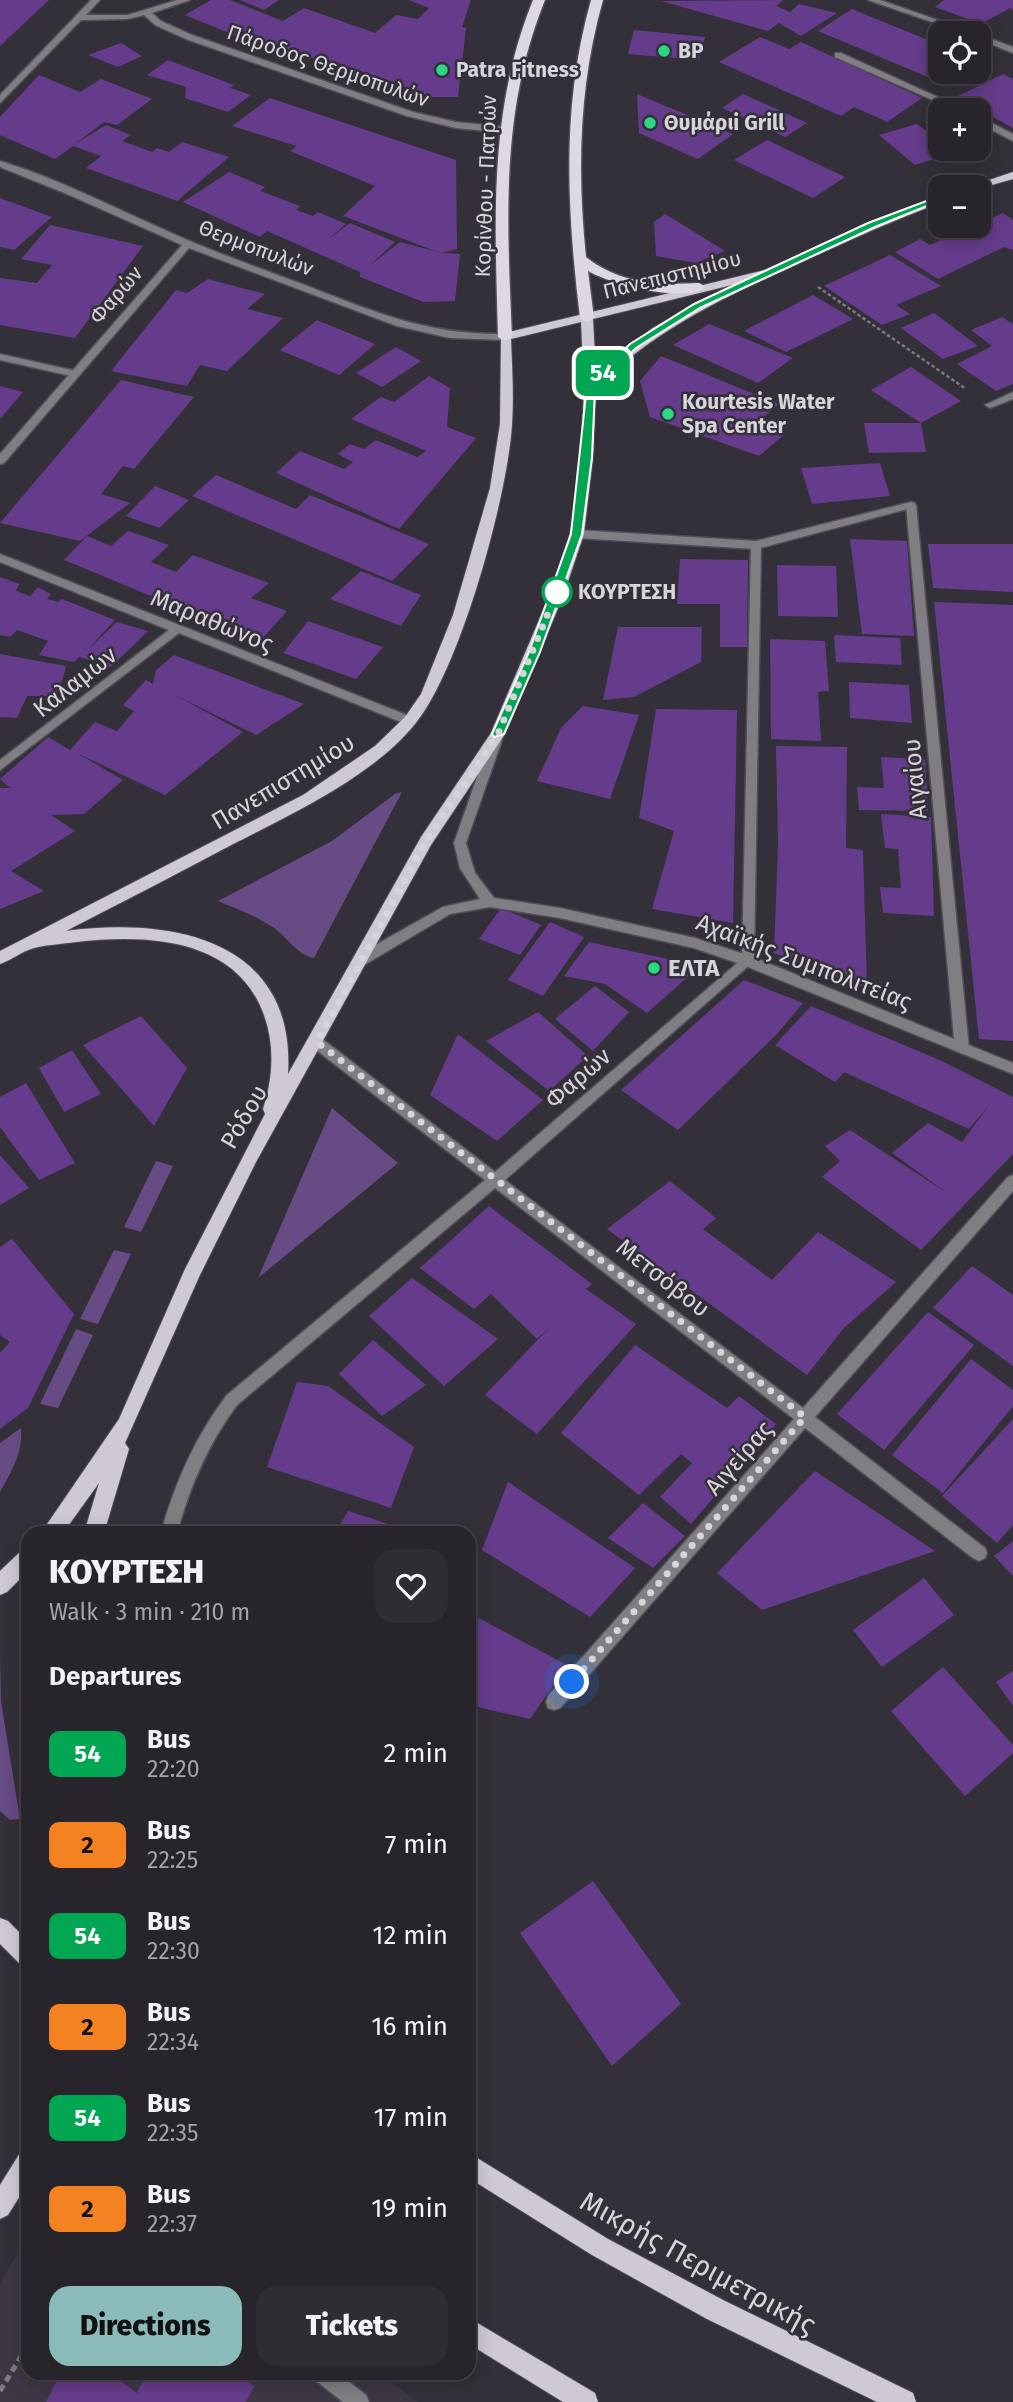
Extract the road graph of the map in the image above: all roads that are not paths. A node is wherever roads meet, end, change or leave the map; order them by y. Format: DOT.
graph roads {
  1 [pos="96,0"];
  2 [pos="186,0"];
  3 [pos="539,0"];
  4 [pos="597,0"];
  5 [pos="872,0"];
  6 [pos="896,3"];
  7 [pos="147,13"];
  8 [pos="79,18"];
  9 [pos="941,21"];
  10 [pos="991,41"];
  11 [pos="1013,50"];
  12 [pos="838,55"];
  13 [pos="935,98"];
  14 [pos="0,100"];
  15 [pos="991,126"];
  16 [pos="506,130"];
  17 [pos="1013,138"];
  18 [pos="0,164"];
  19 [pos="1013,175"];
  20 [pos="991,182"];
  21 [pos="928,203"];
  22 [pos="188,243"];
  23 [pos="579,258"];
  24 [pos="767,273"];
  25 [pos="698,287"];
  26 [pos="587,318"];
  27 [pos="505,337"];
  28 [pos="0,357"];
  29 [pos="76,374"];
  30 [pos="590,387"];
  31 [pos="1013,395"];
  32 [pos="990,405"];
  33 [pos="0,461"];
  34 [pos="577,534"];
  35 [pos="756,545"];
  36 [pos="0,558"];
  37 [pos="176,630"];
  38 [pos="410,721"];
  39 [pos="498,734"];
  40 [pos="0,766"];
  41 [pos="490,902"];
  42 [pos="22,945"];
  43 [pos="0,958"];
  44 [pos="359,961"];
  45 [pos="748,961"];
  46 [pos="317,1042"];
  47 [pos="962,1049"];
  48 [pos="1013,1069"];
  49 [pos="250,1157"];
  50 [pos="497,1178"];
  51 [pos="1013,1181"];
  52 [pos="805,1417"];
  53 [pos="126,1424"];
  54 [pos="56,1526"];
  55 [pos="96,1526"];
  56 [pos="171,1526"];
  57 [pos="979,1553"];
  58 [pos="21,1565"];
  59 [pos="0,1585"];
  60 [pos="554,1702"];
  61 [pos="0,1929"];
  62 [pos="21,1949"];
  63 [pos="476,2169"];
  64 [pos="21,2172"];
  65 [pos="0,2207"];
  66 [pos="476,2334"];
  67 [pos="331,2380"];
  68 [pos="359,2402"];
  69 [pos="586,2402"];
  70 [pos="904,2402"];
  1 -- 8 [label="street"];
  2 -- 7 [label="street"];
  3 -- 16 [label="highway, Κορίνθου - Πατρών"];
  4 -- 23 [label="highway"];
  5 -- 6 [label="street"];
  6 -- 9 [label="street"];
  7 -- 8 [label="street"];
  7 -- 16 [label="street, Πάροδος Θερμοπυλών"];
  8 -- 14 [label="street"];
  10 -- 11 [label="street"];
  12 -- 13 [label="street"];
  15 -- 17 [label="street"];
  16 -- 27 [label="highway, Κορίνθου - Πατρών"];
  18 -- 22 [label="street, Θερμοπυλών"];
  19 -- 20 [label="main road"];
  21 -- 24 [label="main road, Πανεπιστημίου"];
  22 -- 27 [label="street, Θερμοπυλών"];
  22 -- 29 [label="street, Φαρών"];
  23 -- 25 [label="highway"];
  23 -- 26 [label="highway"];
  24 -- 25 [label="main road, Πανεπιστημίου"];
  24 -- 30 [label="main road, Πανεπιστημίου"];
  25 -- 26 [label="main road, Πανεπιστημίου"];
  26 -- 27 [label="main road, Πανεπιστημίου"];
  26 -- 30 [label="main road"];
  27 -- 38 [label="main road, Πανεπιστημίου"];
  28 -- 29 [label="street"];
  29 -- 33 [label="street, Φαρών"];
  30 -- 34 [label="main road"];
  31 -- 32 [label="street"];
  34 -- 35 [label="street"];
  34 -- 39 [label="main road"];
  35 -- 45 [label="street"];
  35 -- 47 [label="street, Αιγαίου"];
  36 -- 37 [label="street, Μαραθώνος"];
  37 -- 38 [label="street, Μαραθώνος"];
  37 -- 40 [label="street, Καλαμών"];
  38 -- 42 [label="main road, Πανεπιστημίου"];
  39 -- 41 [label="street"];
  39 -- 44 [label="main road, Ρόδου"];
  41 -- 44 [label="street"];
  41 -- 45 [label="street, Αχαϊκής Συμπολιτείας"];
  42 -- 43 [label="main road, Πανεπιστημίου"];
  42 -- 49 [label="main road"];
  44 -- 46 [label="main road, Ρόδου"];
  45 -- 47 [label="street, Αχαϊκής Συμπολιτείας"];
  45 -- 50 [label="street, Φαρών"];
  46 -- 49 [label="main road, Ρόδου"];
  46 -- 50 [label="street, Μετσόβου"];
  47 -- 48 [label="street, Αχαϊκής Συμπολιτείας"];
  49 -- 53 [label="main road, Ρόδου"];
  50 -- 52 [label="street, Μετσόβου"];
  50 -- 56 [label="street, Φαρών"];
  51 -- 52 [label="street, Αιγείρας"];
  52 -- 57 [label="street, Μετσόβου"];
  52 -- 60 [label="street, Αιγείρας"];
  53 -- 54 [label="main road, Ρόδου"];
  53 -- 55 [label="main road"];
  58 -- 59 [label="main road"];
  61 -- 62 [label="main road"];
  63 -- 70 [label="main road, Μικρής Περιμετρικής"];
  64 -- 65 [label="main road"];
  66 -- 69 [label="main road"];
  67 -- 68 [label="street"];
}
